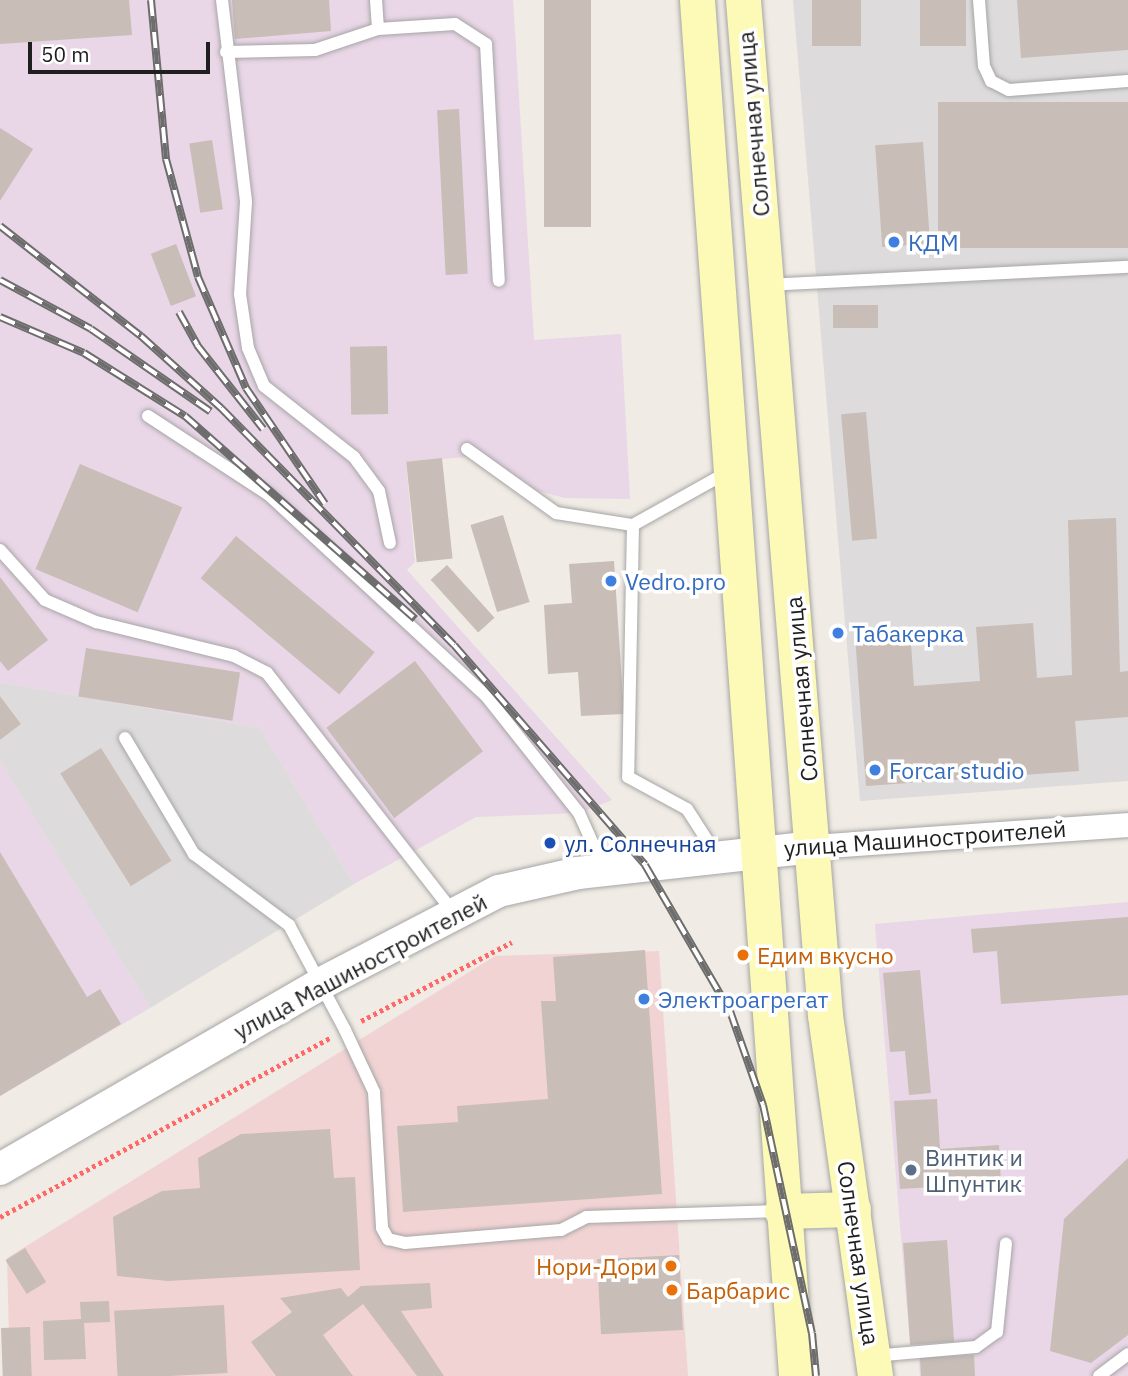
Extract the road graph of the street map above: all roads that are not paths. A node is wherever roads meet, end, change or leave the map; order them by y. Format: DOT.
graph roads {
  1 [pos="222,0"];
  2 [pos="376,0"];
  3 [pos="697,0"];
  4 [pos="743,0"];
  5 [pos="979,0"];
  6 [pos="378,29"];
  7 [pos="226,52"];
  8 [pos="1128,81"];
  9 [pos="1128,267"];
  10 [pos="499,281"];
  11 [pos="767,285"];
  12 [pos="148,416"];
  13 [pos="467,449"];
  14 [pos="733,469"];
  15 [pos="633,525"];
  16 [pos="390,543"];
  17 [pos="0,550"];
  18 [pos="125,738"];
  19 [pos="1128,825"];
  20 [pos="815,847"];
  21 [pos="760,849"];
  22 [pos="717,855"];
  23 [pos="604,870"];
  24 [pos="452,911"];
  25 [pos="320,984"];
  26 [pos="0,1168"];
  27 [pos="853,1209"];
  28 [pos="782,1211"];
  29 [pos="1006,1243"];
  30 [pos="1128,1354"];
  31 [pos="874,1366"];
  32 [pos="796,1376"];
  33 [pos="1100,1376"];
  1 -- 7 [label="lane"];
  2 -- 6 [label="lane"];
  3 -- 14 [label="main road, Солнечная улица"];
  4 -- 11 [label="main road, Солнечная улица"];
  5 -- 8 [label="lane"];
  6 -- 7 [label="lane"];
  6 -- 10 [label="lane"];
  7 -- 16 [label="lane"];
  9 -- 11 [label="lane"];
  11 -- 20 [label="main road, Солнечная улица"];
  12 -- 23 [label="lane"];
  13 -- 15 [label="lane"];
  14 -- 15 [label="lane"];
  14 -- 21 [label="main road, Солнечная улица"];
  15 -- 22 [label="lane"];
  17 -- 24 [label="lane"];
  18 -- 25 [label="lane"];
  19 -- 20 [label="street, улица Машиностроителей"];
  20 -- 21 [label="street, улица Машиностроителей"];
  20 -- 27 [label="main road, Солнечная улица"];
  21 -- 22 [label="street, улица Машиностроителей"];
  21 -- 28 [label="main road, Солнечная улица"];
  22 -- 23 [label="street, улица Машиностроителей"];
  23 -- 24 [label="street, улица Машиностроителей"];
  24 -- 25 [label="street, улица Машиностроителей"];
  25 -- 26 [label="street, улица Машиностроителей"];
  25 -- 28 [label="lane"];
  27 -- 28 [label="main road"];
  27 -- 31 [label="main road, Солнечная улица"];
  28 -- 32 [label="main road, Солнечная улица"];
  29 -- 31 [label="lane"];
  30 -- 33 [label="lane"];
}
